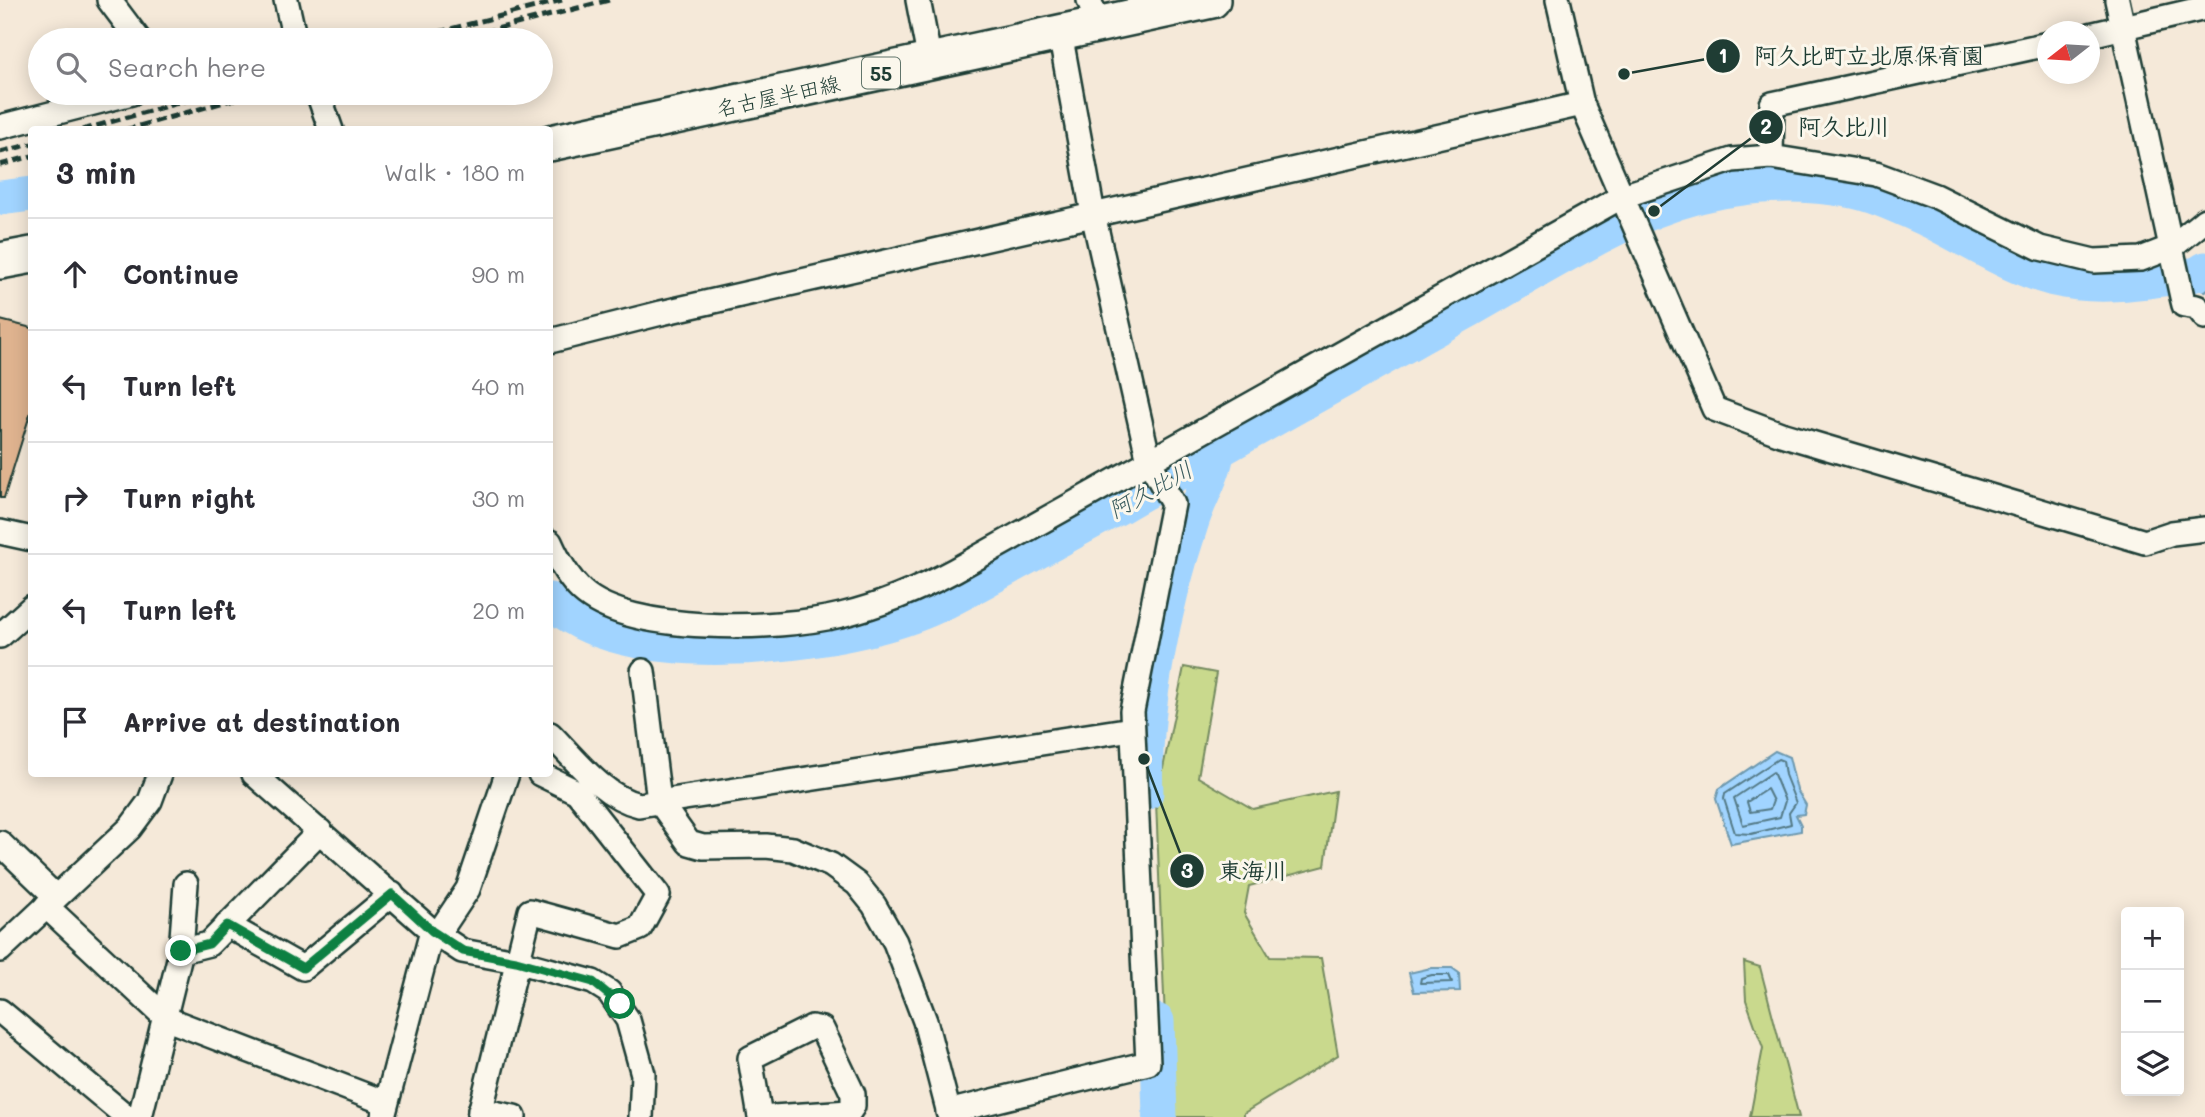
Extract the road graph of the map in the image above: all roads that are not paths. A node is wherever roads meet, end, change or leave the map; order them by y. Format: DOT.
graph roads {
  1 [pos="109,0"];
  2 [pos="286,0"];
  3 [pos="918,0"];
  4 [pos="1212,0"];
  5 [pos="1558,0"];
  6 [pos="2118,0"];
  7 [pos="2205,8"];
  8 [pos="1094,12"];
  9 [pos="2123,27"];
  10 [pos="130,28"];
  11 [pos="293,28"];
  12 [pos="1060,33"];
  13 [pos="2100,33"];
  14 [pos="2037,46"];
  15 [pos="930,62"];
  16 [pos="1583,104"];
  17 [pos="85,105"];
  18 [pos="322,105"];
  19 [pos="330,126"];
  20 [pos="0,127"];
  21 [pos="553,142"];
  22 [pos="1772,157"];
  23 [pos="1623,196"];
  24 [pos="1093,214"];
  25 [pos="2205,220"];
  26 [pos="2172,247"];
  27 [pos="28,256"];
  28 [pos="0,261"];
  29 [pos="2205,317"];
  30 [pos="553,340"];
  31 [pos="1149,461"];
  32 [pos="2205,529"];
  33 [pos="0,532"];
  34 [pos="28,538"];
  35 [pos="553,548"];
  36 [pos="28,616"];
  37 [pos="0,636"];
  38 [pos="643,671"];
  39 [pos="1132,729"];
  40 [pos="553,737"];
  41 [pos="159,777"];
  42 [pos="257,777"];
  43 [pos="506,777"];
  44 [pos="546,777"];
  45 [pos="659,801"];
  46 [pos="320,831"];
  47 [pos="0,843"];
  48 [pos="186,884"];
  49 [pos="392,894"];
  50 [pos="51,902"];
  51 [pos="227,925"];
  52 [pos="435,932"];
  53 [pos="0,950"];
  54 [pos="181,951"];
  55 [pos="516,961"];
  56 [pos="0,1011"];
  57 [pos="167,1019"];
  58 [pos="385,1110"];
  59 [pos="480,1114"];
  60 [pos="949,1115"];
  61 [pos="127,1117"];
  62 [pos="140,1117"];
  63 [pos="514,1117"];
  64 [pos="641,1117"];
  65 [pos="760,1117"];
  66 [pos="773,1117"];
  1 -- 10 [label="street"];
  2 -- 11 [label="street"];
  3 -- 15 [label="street"];
  4 -- 8 [label="main road, 名古屋半田線 / 55"];
  5 -- 16 [label="street"];
  6 -- 9 [label="street"];
  7 -- 9 [label="street"];
  8 -- 12 [label="main road, 名古屋半田線 / 55"];
  9 -- 13 [label="street"];
  9 -- 26 [label="street"];
  12 -- 15 [label="main road, 名古屋半田線 / 55"];
  12 -- 24 [label="street"];
  14 -- 22 [label="street"];
  15 -- 21 [label="main road, 名古屋半田線 / 55"];
  16 -- 23 [label="street"];
  16 -- 24 [label="street"];
  17 -- 20 [label="street"];
  18 -- 19 [label="street"];
  22 -- 23 [label="street"];
  22 -- 26 [label="street"];
  23 -- 31 [label="street"];
  23 -- 32 [label="street"];
  24 -- 30 [label="street"];
  24 -- 31 [label="street"];
  25 -- 26 [label="street"];
  26 -- 29 [label="street"];
  27 -- 28 [label="main road"];
  31 -- 35 [label="street"];
  31 -- 39 [label="street"];
  33 -- 34 [label="street"];
  36 -- 37 [label="street"];
  38 -- 45 [label="street"];
  39 -- 45 [label="street"];
  39 -- 60 [label="street"];
  40 -- 45 [label="street"];
  41 -- 50 [label="street"];
  42 -- 46 [label="street"];
  43 -- 52 [label="street"];
  44 -- 55 [label="street"];
  45 -- 60 [label="street"];
  46 -- 49 [label="street"];
  46 -- 51 [label="street"];
  47 -- 50 [label="street"];
  48 -- 54 [label="street"];
  49 -- 51 [label="street"];
  49 -- 52 [label="street"];
  50 -- 53 [label="street"];
  50 -- 57 [label="street"];
  51 -- 54 [label="street"];
  52 -- 55 [label="street"];
  52 -- 58 [label="street"];
  54 -- 57 [label="street"];
  55 -- 59 [label="street"];
  55 -- 64 [label="street"];
  56 -- 61 [label="street"];
  57 -- 58 [label="street"];
  57 -- 62 [label="street"];
  59 -- 63 [label="street"];
  65 -- 66 [label="street"];
}
